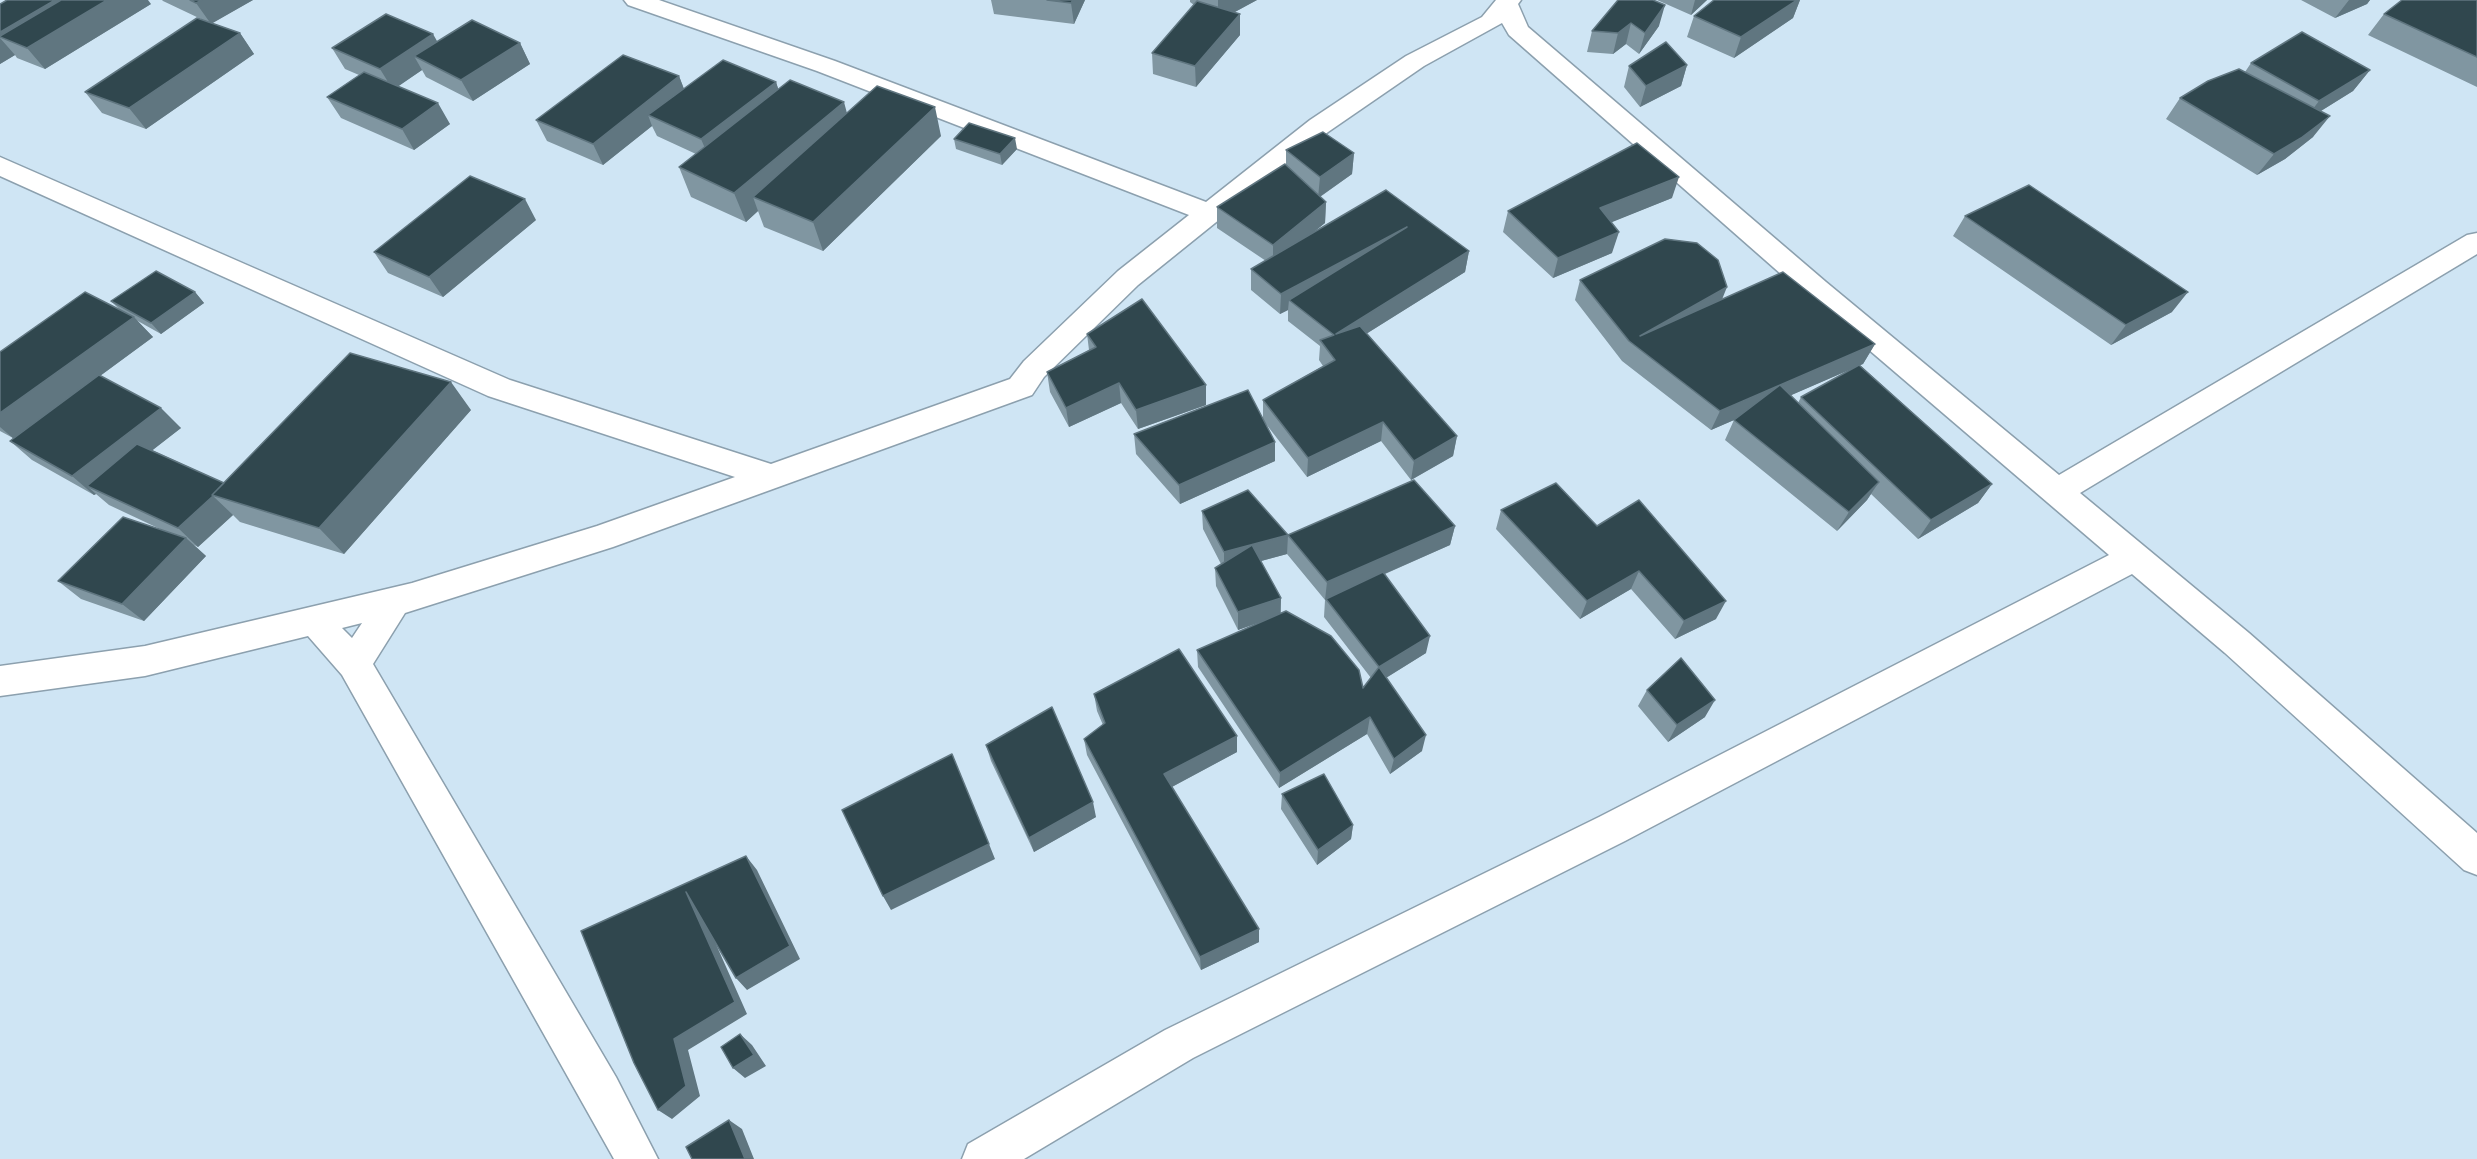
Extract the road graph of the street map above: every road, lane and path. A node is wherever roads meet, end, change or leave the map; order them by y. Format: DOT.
graph roads {
  1 [pos="636,0"];
  2 [pos="1511,12"];
  3 [pos="0,166"];
  4 [pos="1209,213"];
  5 [pos="2477,242"];
  6 [pos="772,477"];
  7 [pos="2057,491"];
  8 [pos="2135,557"];
  9 [pos="394,602"];
  10 [pos="315,621"];
  11 [pos="354,664"];
  12 [pos="0,681"];
  13 [pos="2477,857"];
  14 [pos="637,1159"];
  15 [pos="983,1159"];
  1 -- 4 [label="street"];
  2 -- 4 [label="street"];
  2 -- 7 [label="street"];
  3 -- 6 [label="street"];
  4 -- 6 [label="street"];
  5 -- 7 [label="street"];
  6 -- 9 [label="street"];
  7 -- 8 [label="street"];
  8 -- 13 [label="street"];
  8 -- 15 [label="street"];
  9 -- 10 [label="street"];
  9 -- 11 [label="street"];
  10 -- 11 [label="street"];
  10 -- 12 [label="street"];
  11 -- 14 [label="street"];
}
